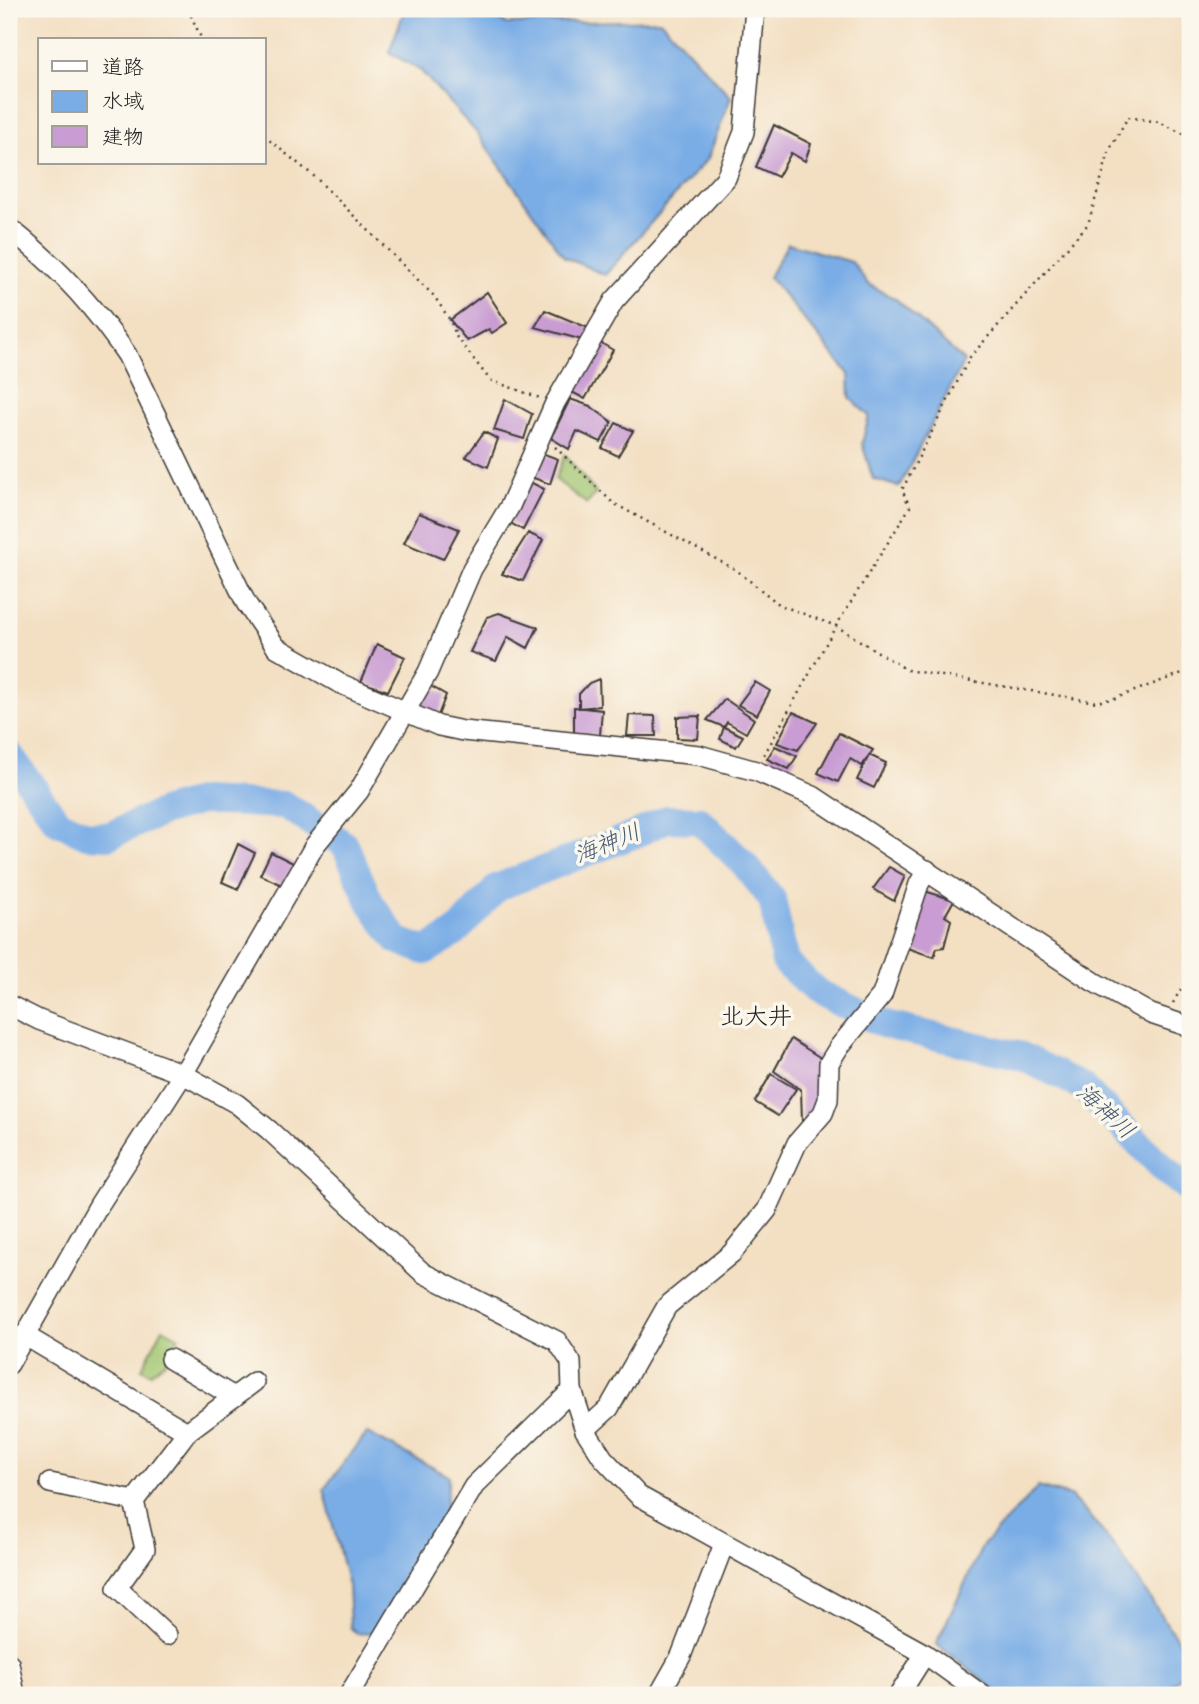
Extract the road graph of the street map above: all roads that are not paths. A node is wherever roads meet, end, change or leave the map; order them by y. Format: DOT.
graph roads {
  1 [pos="755,9"];
  2 [pos="9,228"];
  3 [pos="405,711"];
  4 [pos="927,870"];
  5 [pos="9,1005"];
  6 [pos="1190,1027"];
  7 [pos="183,1074"];
  8 [pos="24,1335"];
  9 [pos="170,1359"];
  10 [pos="9,1364"];
  11 [pos="254,1382"];
  12 [pos="572,1390"];
  13 [pos="234,1397"];
  14 [pos="584,1430"];
  15 [pos="187,1432"];
  16 [pos="50,1483"];
  17 [pos="134,1501"];
  18 [pos="724,1544"];
  19 [pos="167,1635"];
  20 [pos="925,1654"];
  21 [pos="9,1663"];
  22 [pos="15,1695"];
  23 [pos="349,1695"];
  24 [pos="659,1695"];
  25 [pos="900,1695"];
  26 [pos="982,1695"];
  1 -- 3 [label="street"];
  2 -- 3 [label="street"];
  3 -- 4 [label="street"];
  3 -- 7 [label="street"];
  4 -- 6 [label="street"];
  4 -- 14 [label="street"];
  5 -- 7 [label="street"];
  7 -- 8 [label="street"];
  7 -- 12 [label="street"];
  8 -- 10 [label="street"];
  8 -- 15 [label="street"];
  9 -- 13 [label="street"];
  11 -- 13 [label="street"];
  12 -- 14 [label="street"];
  12 -- 23 [label="street"];
  13 -- 15 [label="street"];
  14 -- 18 [label="street"];
  15 -- 17 [label="street"];
  16 -- 17 [label="street"];
  17 -- 19 [label="street"];
  18 -- 20 [label="street"];
  18 -- 24 [label="street"];
  20 -- 25 [label="street"];
  20 -- 26 [label="street"];
  21 -- 22 [label="street"];
}
